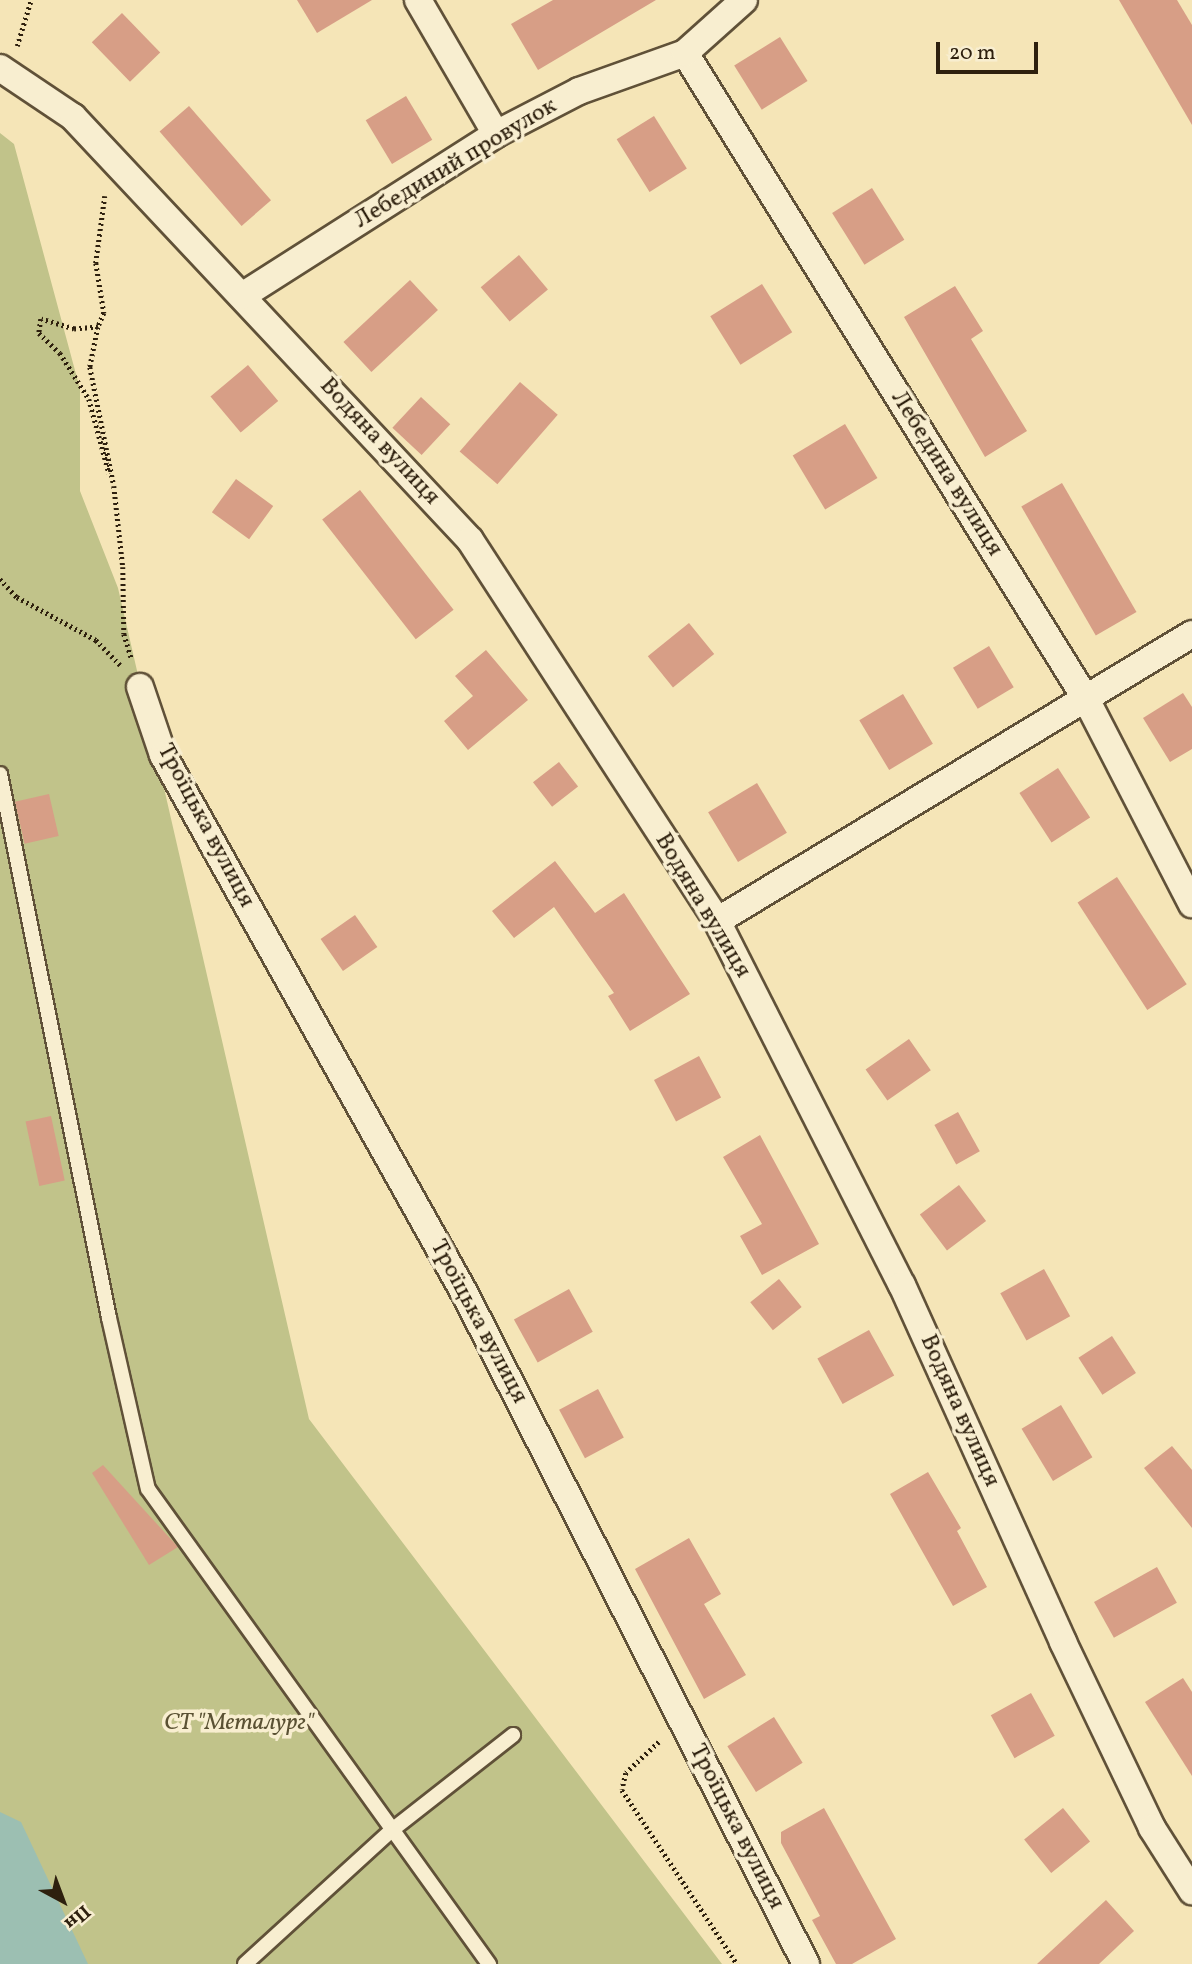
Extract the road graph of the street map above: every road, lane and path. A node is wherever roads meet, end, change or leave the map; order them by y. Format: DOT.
graph roads {
  1 [pos="31,0"];
  2 [pos="418,0"];
  3 [pos="744,0"];
  4 [pos="685,52"];
  5 [pos="1,69"];
  6 [pos="496,134"];
  7 [pos="105,150"];
  8 [pos="242,296"];
  9 [pos="98,327"];
  10 [pos="114,486"];
  11 [pos="0,579"];
  12 [pos="1192,634"];
  13 [pos="140,687"];
  14 [pos="1086,699"];
  15 [pos="0,774"];
  16 [pos="1192,904"];
  17 [pos="717,921"];
  18 [pos="683,1723"];
  19 [pos="513,1735"];
  20 [pos="392,1830"];
  21 [pos="1192,1891"];
  22 [pos="245,1964"];
  23 [pos="489,1964"];
  24 [pos="737,1964"];
  25 [pos="806,1964"];
  1 -- 5 [label="path"];
  2 -- 6 [label="street"];
  3 -- 4 [label="street, Лебединий провулок"];
  4 -- 6 [label="street, Лебединий провулок"];
  4 -- 14 [label="street, Лебедина вулиця"];
  5 -- 7 [label="street, Водяна вулиця"];
  6 -- 8 [label="street, Лебединий провулок"];
  7 -- 8 [label="street, Водяна вулиця"];
  7 -- 9 [label="path"];
  8 -- 17 [label="street, Водяна вулиця"];
  9 -- 10 [label="path"];
  9 -- 10 [label="path"];
  10 -- 13 [label="path"];
  11 -- 13 [label="path"];
  12 -- 14 [label="street"];
  13 -- 18 [label="street, Троїцька вулиця"];
  14 -- 16 [label="street, Лебедина вулиця"];
  14 -- 17 [label="street"];
  15 -- 20 [label="lane"];
  17 -- 21 [label="street, Водяна вулиця"];
  18 -- 24 [label="path"];
  18 -- 25 [label="street, Троїцька вулиця"];
  19 -- 20 [label="lane"];
  20 -- 22 [label="lane"];
  20 -- 23 [label="lane"];
}
